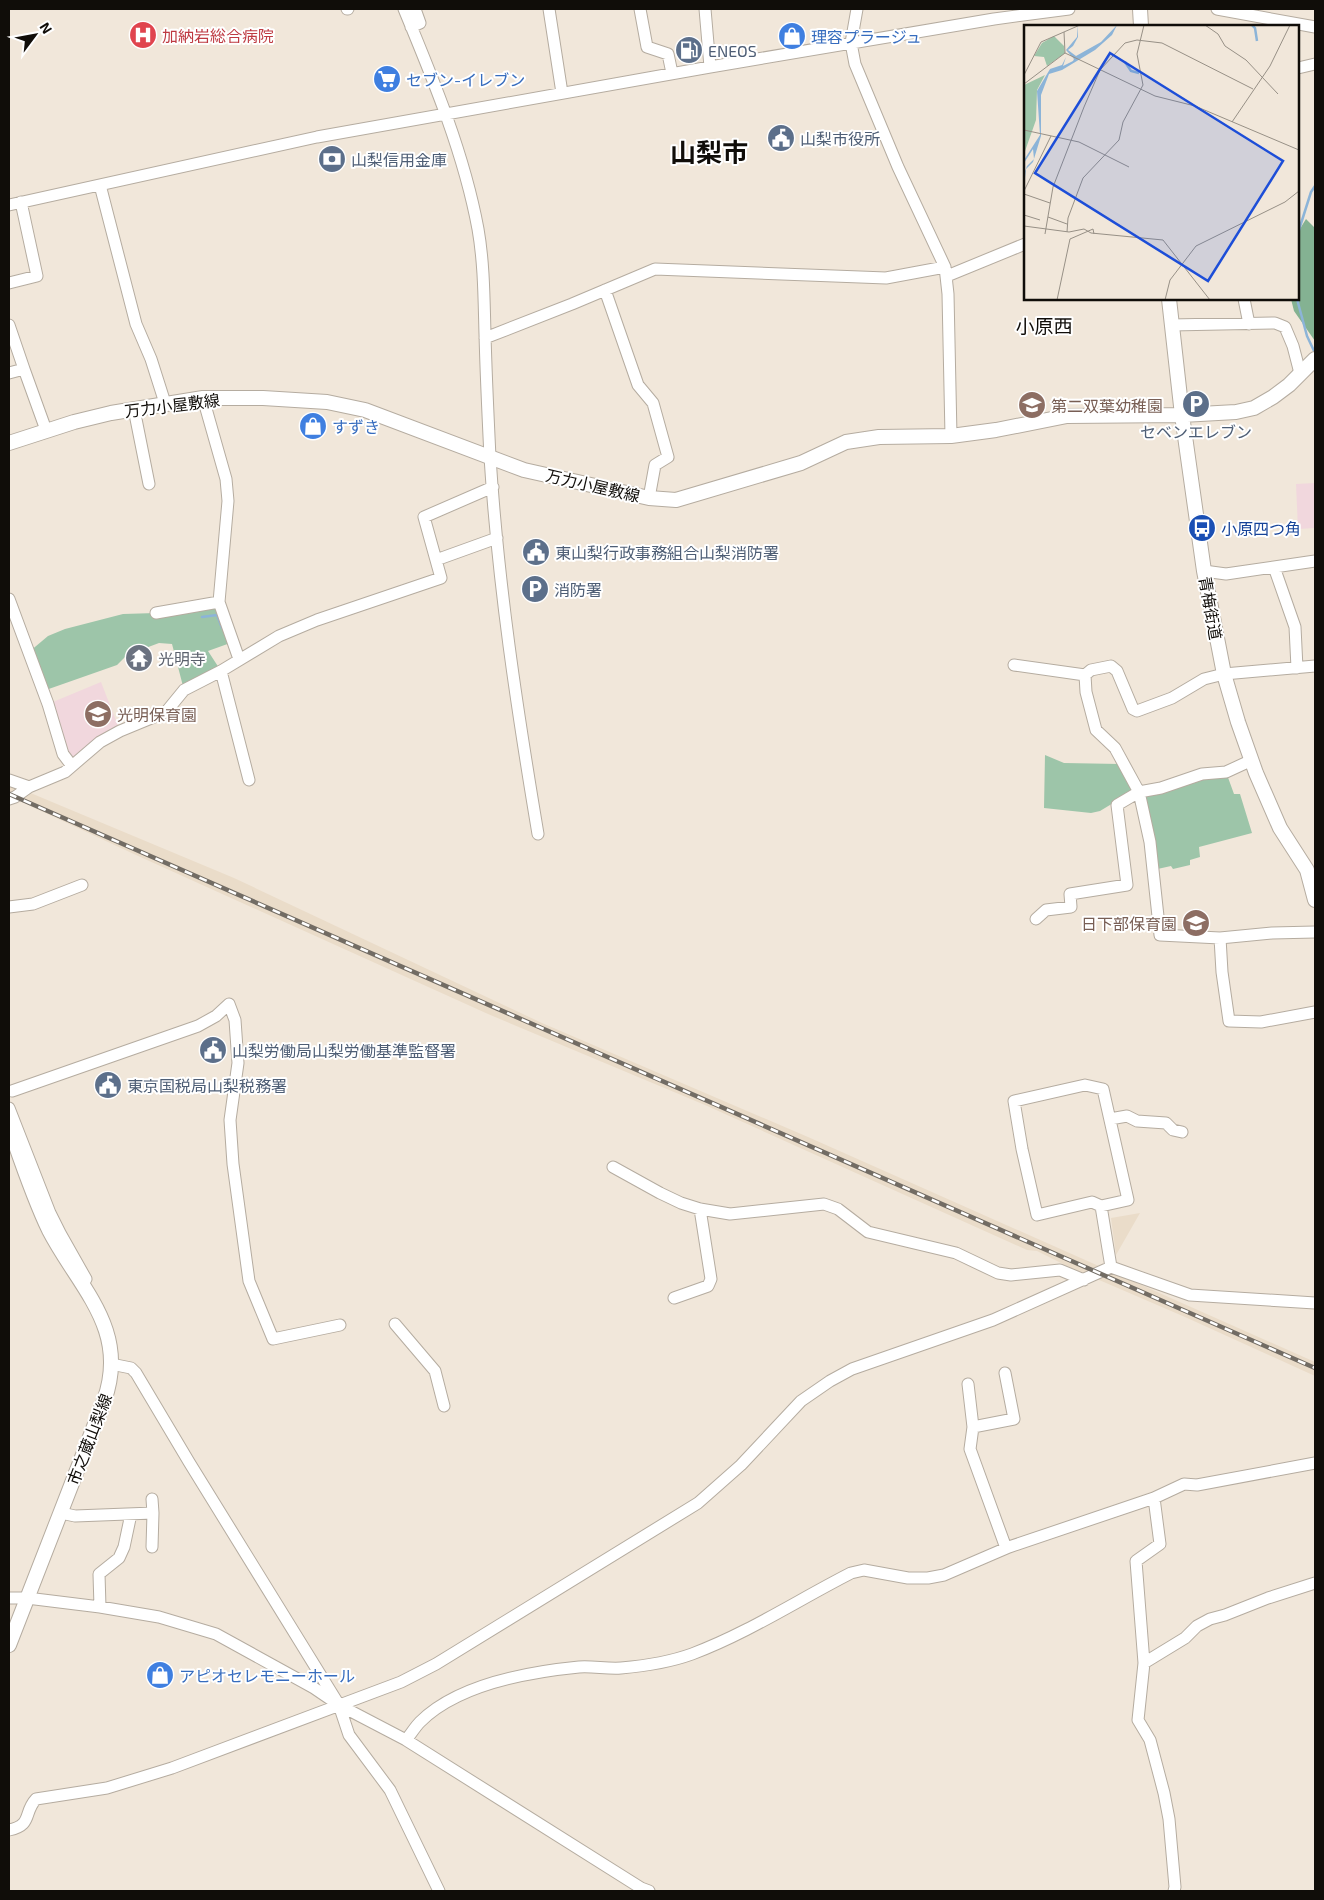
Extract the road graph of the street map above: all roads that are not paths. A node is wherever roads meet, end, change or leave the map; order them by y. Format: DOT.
graph roads {
  1 [pos="404,9"];
  2 [pos="415,9"];
  3 [pos="549,9"];
  4 [pos="640,9"];
  5 [pos="704,9"];
  6 [pos="858,9"];
  7 [pos="1069,9"];
  8 [pos="1140,9"];
  9 [pos="1217,9"];
  10 [pos="1141,25"];
  11 [pos="411,27"];
  12 [pos="1315,27"];
  13 [pos="851,43"];
  14 [pos="1315,64"];
  15 [pos="710,67"];
  16 [pos="1299,68"];
  17 [pos="672,73"];
  18 [pos="562,93"];
  19 [pos="445,114"];
  20 [pos="100,185"];
  21 [pos="22,202"];
  22 [pos="9,205"];
  23 [pos="1024,244"];
  24 [pos="946,272"];
  25 [pos="9,283"];
  26 [pos="605,290"];
  27 [pos="1169,300"];
  28 [pos="1244,300"];
  29 [pos="1248,324"];
  30 [pos="9,325"];
  31 [pos="1171,325"];
  32 [pos="485,338"];
  33 [pos="1315,358"];
  34 [pos="24,369"];
  35 [pos="9,373"];
  36 [pos="1300,373"];
  37 [pos="203,398"];
  38 [pos="165,403"];
  39 [pos="134,408"];
  40 [pos="1182,415"];
  41 [pos="46,430"];
  42 [pos="951,436"];
  43 [pos="9,443"];
  44 [pos="490,457"];
  45 [pos="149,484"];
  46 [pos="493,487"];
  47 [pos="650,498"];
  48 [pos="496,538"];
  49 [pos="436,560"];
  50 [pos="1315,562"];
  51 [pos="1274,567"];
  52 [pos="1204,571"];
  53 [pos="9,599"];
  54 [pos="219,602"];
  55 [pos="156,613"];
  56 [pos="239,659"];
  57 [pos="1014,665"];
  58 [pos="1315,666"];
  59 [pos="1297,668"];
  60 [pos="221,671"];
  61 [pos="1085,674"];
  62 [pos="1224,674"];
  63 [pos="1252,760"];
  64 [pos="72,766"];
  65 [pos="9,780"];
  66 [pos="249,780"];
  67 [pos="29,787"];
  68 [pos="1139,792"];
  69 [pos="9,799"];
  70 [pos="538,834"];
  71 [pos="82,885"];
  72 [pos="1315,900"];
  73 [pos="9,907"];
  74 [pos="1036,919"];
  75 [pos="1315,932"];
  76 [pos="1220,938"];
  77 [pos="1315,1012"];
  78 [pos="12,1091"];
  79 [pos="9,1108"];
  80 [pos="1110,1119"];
  81 [pos="9,1126"];
  82 [pos="1182,1132"];
  83 [pos="613,1167"];
  84 [pos="1101,1206"];
  85 [pos="700,1210"];
  86 [pos="1111,1267"];
  87 [pos="1084,1280"];
  88 [pos="88,1281"];
  89 [pos="674,1298"];
  90 [pos="1315,1303"];
  91 [pos="395,1324"];
  92 [pos="340,1325"];
  93 [pos="111,1364"];
  94 [pos="1005,1373"];
  95 [pos="968,1384"];
  96 [pos="444,1406"];
  97 [pos="974,1427"];
  98 [pos="1315,1463"];
  99 [pos="1154,1498"];
  100 [pos="152,1499"];
  101 [pos="61,1513"];
  102 [pos="153,1513"];
  103 [pos="130,1514"];
  104 [pos="152,1547"];
  105 [pos="1006,1548"];
  106 [pos="1315,1583"];
  107 [pos="9,1598"];
  108 [pos="27,1598"];
  109 [pos="100,1607"];
  110 [pos="9,1644"];
  111 [pos="1144,1663"];
  112 [pos="339,1705"];
  113 [pos="406,1740"];
  114 [pos="9,1830"];
  115 [pos="641,1890"];
  116 [pos="439,1891"];
  117 [pos="1174,1891"];
  1 -- 11 [label="street"];
  2 -- 11 [label="street"];
  3 -- 18 [label="street"];
  4 -- 17 [label="street"];
  5 -- 15 [label="street"];
  6 -- 13 [label="street"];
  7 -- 13 [label="street"];
  8 -- 10 [label="main road"];
  9 -- 12 [label="street"];
  11 -- 19 [label="street"];
  13 -- 15 [label="street"];
  13 -- 24 [label="street"];
  14 -- 16 [label="street"];
  15 -- 17 [label="street"];
  17 -- 18 [label="street"];
  18 -- 19 [label="street"];
  19 -- 20 [label="street"];
  19 -- 32 [label="street"];
  20 -- 21 [label="street"];
  20 -- 38 [label="street"];
  21 -- 22 [label="street"];
  21 -- 25 [label="street"];
  23 -- 24 [label="street"];
  24 -- 26 [label="street"];
  24 -- 42 [label="street"];
  26 -- 32 [label="street"];
  26 -- 47 [label="street"];
  27 -- 31 [label="main road, 青梅街道"];
  28 -- 29 [label="street"];
  29 -- 31 [label="street"];
  29 -- 36 [label="street"];
  30 -- 34 [label="street"];
  31 -- 40 [label="main road, 青梅街道"];
  32 -- 44 [label="street"];
  33 -- 36 [label="main road, 万力小屋敷線"];
  34 -- 35 [label="street"];
  34 -- 41 [label="street"];
  36 -- 40 [label="main road, 万力小屋敷線"];
  37 -- 38 [label="main road, 万力小屋敷線"];
  37 -- 44 [label="main road, 万力小屋敷線"];
  37 -- 54 [label="street"];
  38 -- 39 [label="main road, 万力小屋敷線"];
  39 -- 41 [label="main road, 万力小屋敷線"];
  39 -- 45 [label="street"];
  40 -- 42 [label="main road, 万力小屋敷線"];
  40 -- 52 [label="main road, 青梅街道"];
  41 -- 43 [label="main road, 万力小屋敷線"];
  42 -- 47 [label="main road, 万力小屋敷線"];
  44 -- 46 [label="street"];
  44 -- 47 [label="main road, 万力小屋敷線"];
  46 -- 48 [label="street"];
  46 -- 49 [label="street"];
  48 -- 49 [label="street"];
  48 -- 70 [label="street"];
  49 -- 56 [label="street"];
  50 -- 51 [label="street"];
  51 -- 52 [label="street"];
  51 -- 59 [label="street"];
  52 -- 62 [label="main road, 青梅街道"];
  53 -- 64 [label="street"];
  54 -- 55 [label="street"];
  54 -- 56 [label="street"];
  56 -- 60 [label="street"];
  57 -- 61 [label="street"];
  58 -- 59 [label="street"];
  59 -- 62 [label="street"];
  60 -- 64 [label="street"];
  60 -- 66 [label="street"];
  61 -- 62 [label="street"];
  61 -- 68 [label="street"];
  62 -- 63 [label="main road, 青梅街道"];
  63 -- 68 [label="street"];
  63 -- 72 [label="main road, 青梅街道"];
  64 -- 67 [label="street"];
  65 -- 67 [label="street"];
  67 -- 69 [label="street"];
  68 -- 74 [label="street"];
  68 -- 76 [label="street"];
  71 -- 73 [label="street"];
  75 -- 76 [label="street"];
  76 -- 77 [label="street"];
  78 -- 92 [label="street"];
  79 -- 88 [label="street"];
  80 -- 82 [label="street"];
  80 -- 84 [label="street"];
  80 -- 84 [label="street"];
  81 -- 93 [label="main road, 市之蔵山梨線"];
  83 -- 85 [label="street"];
  84 -- 86 [label="street"];
  85 -- 87 [label="street"];
  85 -- 89 [label="street"];
  86 -- 87 [label="street"];
  86 -- 90 [label="street"];
  87 -- 112 [label="street"];
  91 -- 96 [label="street"];
  93 -- 101 [label="main road, 市之蔵山梨線"];
  93 -- 112 [label="street"];
  94 -- 97 [label="street"];
  95 -- 97 [label="street"];
  97 -- 105 [label="street"];
  98 -- 99 [label="street"];
  99 -- 105 [label="street"];
  99 -- 111 [label="street"];
  100 -- 102 [label="street"];
  101 -- 103 [label="street"];
  101 -- 108 [label="main road, 市之蔵山梨線"];
  102 -- 103 [label="street"];
  102 -- 104 [label="street"];
  103 -- 109 [label="street"];
  105 -- 113 [label="street"];
  106 -- 111 [label="street"];
  107 -- 108 [label="street"];
  108 -- 109 [label="street"];
  108 -- 110 [label="main road, 市之蔵山梨線"];
  109 -- 112 [label="street"];
  111 -- 117 [label="street"];
  112 -- 113 [label="street"];
  112 -- 114 [label="street"];
  112 -- 116 [label="street"];
  113 -- 115 [label="street"];
}
